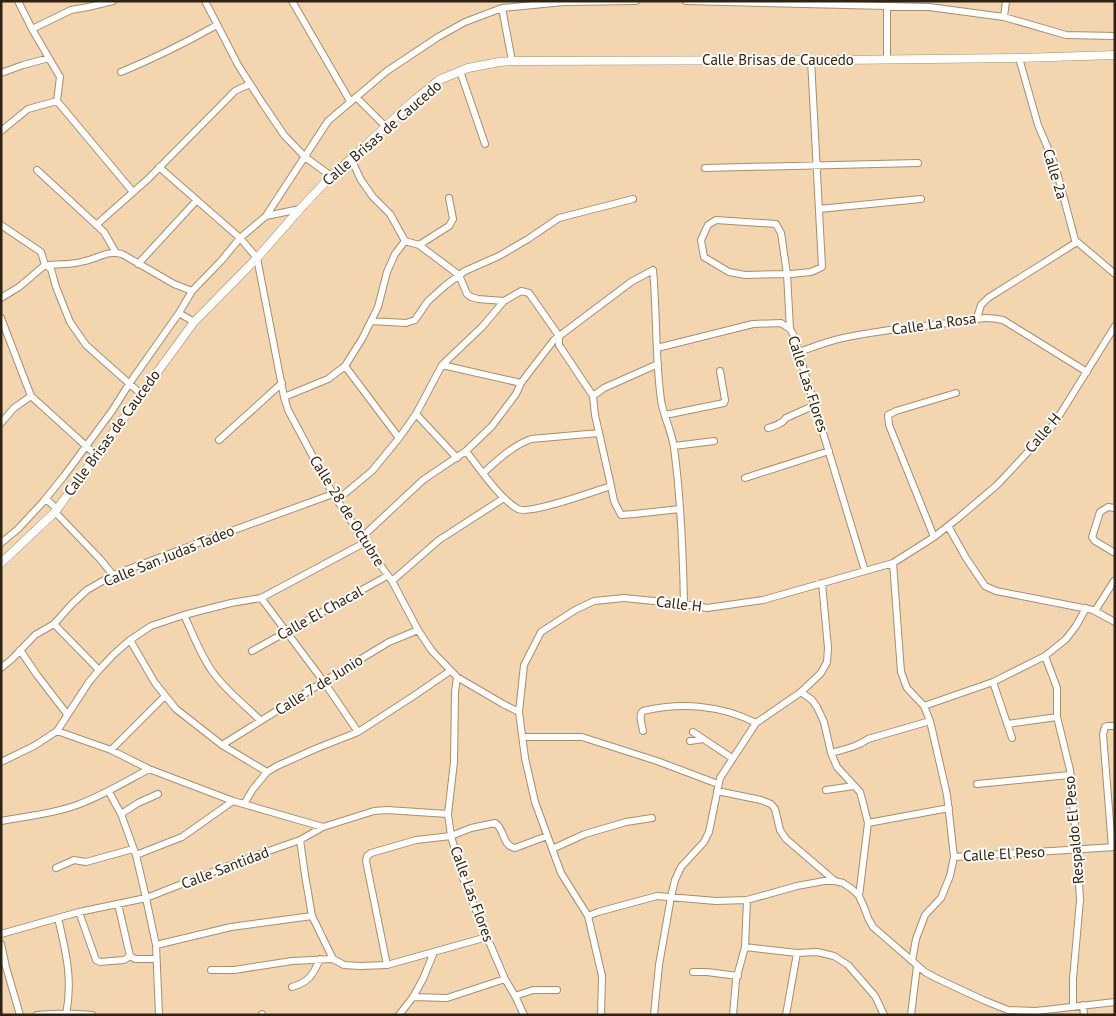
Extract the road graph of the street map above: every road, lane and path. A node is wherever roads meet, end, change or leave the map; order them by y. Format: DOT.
graph roads {
  1 [pos="18,1"];
  2 [pos="113,1"];
  3 [pos="205,1"];
  4 [pos="292,1"];
  5 [pos="636,1"];
  6 [pos="686,1"];
  7 [pos="1006,1"];
  8 [pos="920,4"];
  9 [pos="887,6"];
  10 [pos="502,8"];
  11 [pos="1004,17"];
  12 [pos="217,25"];
  13 [pos="32,29"];
  14 [pos="1115,36"];
  15 [pos="1115,55"];
  16 [pos="49,58"];
  17 [pos="1019,58"];
  18 [pos="887,59"];
  19 [pos="512,60"];
  20 [pos="811,60"];
  21 [pos="121,72"];
  22 [pos="460,72"];
  23 [pos="1,73"];
  24 [pos="250,84"];
  25 [pos="353,99"];
  26 [pos="57,101"];
  27 [pos="386,127"];
  28 [pos="1,131"];
  29 [pos="485,144"];
  30 [pos="305,157"];
  31 [pos="351,159"];
  32 [pos="918,163"];
  33 [pos="817,165"];
  34 [pos="159,167"];
  35 [pos="706,168"];
  36 [pos="37,170"];
  37 [pos="330,176"];
  38 [pos="133,192"];
  39 [pos="449,198"];
  40 [pos="633,199"];
  41 [pos="920,199"];
  42 [pos="197,200"];
  43 [pos="300,209"];
  44 [pos="819,209"];
  45 [pos="266,216"];
  46 [pos="1,225"];
  47 [pos="96,226"];
  48 [pos="240,238"];
  49 [pos="405,241"];
  50 [pos="1077,242"];
  51 [pos="419,245"];
  52 [pos="116,252"];
  53 [pos="258,258"];
  54 [pos="45,264"];
  55 [pos="138,264"];
  56 [pos="787,274"];
  57 [pos="1115,274"];
  58 [pos="459,275"];
  59 [pos="192,291"];
  60 [pos="1,298"];
  61 [pos="504,301"];
  62 [pos="179,313"];
  63 [pos="1,318"];
  64 [pos="977,318"];
  65 [pos="371,321"];
  66 [pos="194,322"];
  67 [pos="1115,326"];
  68 [pos="790,329"];
  69 [pos="559,336"];
  70 [pos="657,348"];
  71 [pos="799,352"];
  72 [pos="658,364"];
  73 [pos="442,365"];
  74 [pos="345,366"];
  75 [pos="720,371"];
  76 [pos="1087,372"];
  77 [pos="282,383"];
  78 [pos="521,383"];
  79 [pos="129,384"];
  80 [pos="141,394"];
  81 [pos="956,394"];
  82 [pos="31,396"];
  83 [pos="593,396"];
  84 [pos="284,397"];
  85 [pos="815,405"];
  86 [pos="416,414"];
  87 [pos="665,415"];
  88 [pos="1,423"];
  89 [pos="768,428"];
  90 [pos="599,433"];
  91 [pos="399,438"];
  92 [pos="219,440"];
  93 [pos="714,441"];
  94 [pos="86,446"];
  95 [pos="674,446"];
  96 [pos="466,451"];
  97 [pos="829,451"];
  98 [pos="96,455"];
  99 [pos="457,458"];
  100 [pos="483,473"];
  101 [pos="745,478"];
  102 [pos="612,486"];
  103 [pos="335,497"];
  104 [pos="504,498"];
  105 [pos="46,499"];
  106 [pos="1115,508"];
  107 [pos="680,509"];
  108 [pos="56,511"];
  109 [pos="948,526"];
  110 [pos="934,537"];
  111 [pos="362,540"];
  112 [pos="1,544"];
  113 [pos="1115,553"];
  114 [pos="1,563"];
  115 [pos="893,563"];
  116 [pos="865,571"];
  117 [pos="113,575"];
  118 [pos="389,578"];
  119 [pos="1114,581"];
  120 [pos="822,583"];
  121 [pos="261,598"];
  122 [pos="684,604"];
  123 [pos="1086,608"];
  124 [pos="1095,611"];
  125 [pos="184,615"];
  126 [pos="1115,622"];
  127 [pos="54,624"];
  128 [pos="418,630"];
  129 [pos="286,631"];
  130 [pos="130,640"];
  131 [pos="20,650"];
  132 [pos="252,651"];
  133 [pos="1045,656"];
  134 [pos="1,668"];
  135 [pos="99,670"];
  136 [pos="450,671"];
  137 [pos="457,678"];
  138 [pos="324,682"];
  139 [pos="993,682"];
  140 [pos="801,692"];
  141 [pos="165,696"];
  142 [pos="924,706"];
  143 [pos="520,712"];
  144 [pos="67,714"];
  145 [pos="1057,717"];
  146 [pos="262,721"];
  147 [pos="930,721"];
  148 [pos="756,723"];
  149 [pos="1007,724"];
  150 [pos="1115,726"];
  151 [pos="643,730"];
  152 [pos="57,731"];
  153 [pos="358,732"];
  154 [pos="694,732"];
  155 [pos="523,737"];
  156 [pos="1012,738"];
  157 [pos="703,739"];
  158 [pos="690,741"];
  159 [pos="222,745"];
  160 [pos="111,750"];
  161 [pos="831,753"];
  162 [pos="732,758"];
  163 [pos="1,762"];
  164 [pos="149,769"];
  165 [pos="267,772"];
  166 [pos="1070,775"];
  167 [pos="977,784"];
  168 [pos="854,786"];
  169 [pos="717,787"];
  170 [pos="826,790"];
  171 [pos="109,792"];
  172 [pos="158,794"];
  173 [pos="233,801"];
  174 [pos="244,804"];
  175 [pos="949,808"];
  176 [pos="121,814"];
  177 [pos="448,814"];
  178 [pos="652,818"];
  179 [pos="1,821"];
  180 [pos="868,823"];
  181 [pos="324,827"];
  182 [pos="451,836"];
  183 [pos="547,836"];
  184 [pos="300,840"];
  185 [pos="1113,847"];
  186 [pos="552,848"];
  187 [pos="1077,850"];
  188 [pos="134,852"];
  189 [pos="954,857"];
  190 [pos="56,868"];
  191 [pos="835,881"];
  192 [pos="859,896"];
  193 [pos="671,897"];
  194 [pos="146,898"];
  195 [pos="747,900"];
  196 [pos="118,904"];
  197 [pos="79,912"];
  198 [pos="312,916"];
  199 [pos="588,916"];
  200 [pos="58,918"];
  201 [pos="1,934"];
  202 [pos="487,937"];
  203 [pos="1,944"];
  204 [pos="156,945"];
  205 [pos="745,947"];
  206 [pos="434,952"];
  207 [pos="796,953"];
  208 [pos="130,956"];
  209 [pos="156,959"];
  210 [pos="333,959"];
  211 [pos="320,960"];
  212 [pos="915,963"];
  213 [pos="387,965"];
  214 [pos="211,970"];
  215 [pos="693,972"];
  216 [pos="738,976"];
  217 [pos="505,979"];
  218 [pos="292,987"];
  219 [pos="557,990"];
  220 [pos="515,996"];
  221 [pos="413,997"];
  222 [pos="1115,1002"];
  223 [pos="1083,1005"];
  224 [pos="1073,1006"];
  225 [pos="67,1014"];
  226 [pos="20,1015"];
  227 [pos="37,1015"];
  228 [pos="92,1015"];
  229 [pos="159,1015"];
  230 [pos="399,1015"];
  231 [pos="524,1015"];
  232 [pos="601,1015"];
  233 [pos="654,1015"];
  234 [pos="733,1015"];
  235 [pos="786,1015"];
  236 [pos="884,1015"];
  237 [pos="911,1015"];
  238 [pos="1084,1015"];
  1 -- 13 [label="street"];
  2 -- 13 [label="street"];
  3 -- 12 [label="street"];
  4 -- 25 [label="street"];
  5 -- 10 [label="street"];
  6 -- 9 [label="street"];
  7 -- 11 [label="street"];
  8 -- 9 [label="street"];
  8 -- 11 [label="street"];
  9 -- 18 [label="street"];
  10 -- 19 [label="street"];
  10 -- 25 [label="street"];
  11 -- 14 [label="street"];
  12 -- 21 [label="street"];
  12 -- 24 [label="street"];
  13 -- 16 [label="street"];
  15 -- 17 [label="street, Calle Brisas de Caucedo"];
  16 -- 23 [label="street"];
  16 -- 26 [label="street"];
  17 -- 18 [label="street, Calle Brisas de Caucedo"];
  17 -- 50 [label="street, Calle 2a"];
  18 -- 20 [label="street, Calle Brisas de Caucedo"];
  19 -- 20 [label="street, Calle Brisas de Caucedo"];
  19 -- 22 [label="street, Calle Brisas de Caucedo"];
  20 -- 33 [label="street"];
  22 -- 27 [label="street, Calle Brisas de Caucedo"];
  22 -- 29 [label="street"];
  24 -- 30 [label="street"];
  24 -- 34 [label="street"];
  25 -- 27 [label="street"];
  25 -- 30 [label="street"];
  26 -- 28 [label="street"];
  26 -- 38 [label="street"];
  27 -- 31 [label="street, Calle Brisas de Caucedo"];
  30 -- 37 [label="street"];
  30 -- 45 [label="street"];
  31 -- 37 [label="street, Calle Brisas de Caucedo"];
  31 -- 49 [label="street"];
  32 -- 33 [label="street"];
  33 -- 35 [label="street"];
  33 -- 44 [label="street"];
  34 -- 38 [label="street"];
  34 -- 42 [label="street"];
  36 -- 47 [label="street"];
  37 -- 43 [label="street, Calle Brisas de Caucedo"];
  38 -- 47 [label="street"];
  39 -- 51 [label="street"];
  40 -- 58 [label="street"];
  41 -- 44 [label="street"];
  42 -- 48 [label="street"];
  42 -- 55 [label="street"];
  43 -- 45 [label="street"];
  43 -- 53 [label="street, Calle Brisas de Caucedo"];
  44 -- 56 [label="street"];
  45 -- 48 [label="street"];
  46 -- 54 [label="street"];
  47 -- 52 [label="street"];
  48 -- 53 [label="street"];
  48 -- 59 [label="street"];
  49 -- 51 [label="street"];
  49 -- 65 [label="street"];
  50 -- 57 [label="street, Calle 2a"];
  50 -- 64 [label="street"];
  51 -- 58 [label="street"];
  52 -- 54 [label="street"];
  52 -- 55 [label="street"];
  53 -- 66 [label="street, Calle Brisas de Caucedo"];
  53 -- 77 [label="street, Calle 28 de Octubre"];
  54 -- 60 [label="street"];
  54 -- 79 [label="street"];
  55 -- 59 [label="street"];
  56 -- 56 [label="street"];
  56 -- 68 [label="street"];
  58 -- 61 [label="street"];
  58 -- 65 [label="street"];
  59 -- 62 [label="street"];
  61 -- 69 [label="street"];
  61 -- 73 [label="street, Calle San Judas Tadeo"];
  62 -- 66 [label="street"];
  62 -- 79 [label="street"];
  63 -- 82 [label="street"];
  64 -- 71 [label="street, Calle La Rosa"];
  64 -- 76 [label="street, Calle La Rosa"];
  65 -- 74 [label="street"];
  66 -- 80 [label="street, Calle Brisas de Caucedo"];
  67 -- 76 [label="street, Calle H"];
  68 -- 70 [label="street, Calle Las Flores"];
  68 -- 71 [label="street, Calle Las Flores"];
  69 -- 70 [label="street"];
  69 -- 78 [label="street"];
  69 -- 83 [label="street"];
  70 -- 72 [label="street"];
  71 -- 85 [label="street, Calle Las Flores"];
  72 -- 83 [label="street"];
  72 -- 87 [label="street"];
  73 -- 78 [label="street"];
  73 -- 86 [label="street, Calle San Judas Tadeo"];
  74 -- 84 [label="street"];
  74 -- 91 [label="street"];
  75 -- 87 [label="street"];
  76 -- 109 [label="street, Calle H"];
  77 -- 84 [label="street, Calle 28 de Octubre"];
  77 -- 92 [label="street"];
  78 -- 96 [label="street"];
  79 -- 80 [label="street"];
  79 -- 94 [label="street"];
  80 -- 98 [label="street, Calle Brisas de Caucedo"];
  81 -- 110 [label="street"];
  82 -- 88 [label="street"];
  82 -- 94 [label="street"];
  83 -- 90 [label="street"];
  84 -- 103 [label="street, Calle 28 de Octubre"];
  85 -- 89 [label="street"];
  85 -- 97 [label="street, Calle Las Flores"];
  86 -- 91 [label="street, Calle San Judas Tadeo"];
  86 -- 99 [label="street"];
  87 -- 95 [label="street"];
  90 -- 100 [label="street"];
  90 -- 102 [label="street"];
  91 -- 103 [label="street, Calle San Judas Tadeo"];
  93 -- 95 [label="street"];
  94 -- 98 [label="street"];
  94 -- 105 [label="street"];
  95 -- 107 [label="street"];
  96 -- 99 [label="street"];
  96 -- 100 [label="street"];
  97 -- 101 [label="street"];
  97 -- 116 [label="street, Calle Las Flores"];
  98 -- 108 [label="street, Calle Brisas de Caucedo"];
  99 -- 111 [label="street"];
  100 -- 104 [label="street"];
  102 -- 104 [label="street"];
  102 -- 107 [label="street"];
  103 -- 111 [label="street, Calle 28 de Octubre"];
  103 -- 117 [label="street, Calle San Judas Tadeo"];
  104 -- 118 [label="street, Calle El Chacal"];
  105 -- 108 [label="street"];
  105 -- 112 [label="street"];
  106 -- 113 [label="street"];
  107 -- 122 [label="street"];
  108 -- 114 [label="street, Calle Brisas de Caucedo"];
  108 -- 117 [label="street"];
  109 -- 110 [label="street, Calle H"];
  109 -- 123 [label="street"];
  110 -- 115 [label="street, Calle H"];
  111 -- 118 [label="street, Calle 28 de Octubre"];
  111 -- 121 [label="street"];
  115 -- 116 [label="street, Calle H"];
  115 -- 142 [label="street"];
  116 -- 120 [label="street, Calle H"];
  117 -- 127 [label="street, Calle San Judas Tadeo"];
  118 -- 128 [label="street, Calle 28 de Octubre"];
  118 -- 129 [label="street, Calle El Chacal"];
  119 -- 124 [label="street"];
  120 -- 122 [label="street, Calle H"];
  120 -- 140 [label="street"];
  121 -- 125 [label="street"];
  121 -- 129 [label="street"];
  122 -- 143 [label="street, Calle H"];
  123 -- 124 [label="street"];
  123 -- 133 [label="street"];
  124 -- 126 [label="street"];
  125 -- 130 [label="street"];
  125 -- 146 [label="street"];
  127 -- 131 [label="street, Calle San Judas Tadeo"];
  127 -- 135 [label="street"];
  128 -- 136 [label="street, Calle 28 de Octubre"];
  128 -- 138 [label="street, Calle 7 de Junio"];
  129 -- 132 [label="street, Calle El Chacal"];
  129 -- 138 [label="street"];
  130 -- 135 [label="street"];
  130 -- 141 [label="street"];
  131 -- 134 [label="street, Calle San Judas Tadeo"];
  131 -- 144 [label="street"];
  133 -- 139 [label="street"];
  133 -- 145 [label="street, Respaldo El Peso"];
  135 -- 144 [label="street"];
  136 -- 137 [label="street, Calle 28 de Octubre"];
  136 -- 153 [label="street"];
  137 -- 143 [label="street, Calle 28 de Octubre"];
  137 -- 177 [label="street, Calle Las Flores"];
  138 -- 146 [label="street, Calle 7 de Junio"];
  138 -- 153 [label="street"];
  139 -- 142 [label="street"];
  139 -- 149 [label="street"];
  140 -- 148 [label="street"];
  140 -- 161 [label="street"];
  141 -- 159 [label="street"];
  141 -- 160 [label="street"];
  142 -- 147 [label="street"];
  143 -- 155 [label="street, Calle H"];
  144 -- 152 [label="street"];
  145 -- 149 [label="street"];
  145 -- 166 [label="street, Respaldo El Peso"];
  146 -- 159 [label="street, Calle 7 de Junio"];
  147 -- 161 [label="street"];
  147 -- 175 [label="street"];
  148 -- 151 [label="street"];
  148 -- 162 [label="street"];
  149 -- 156 [label="street"];
  150 -- 185 [label="street"];
  152 -- 160 [label="street"];
  152 -- 163 [label="street"];
  153 -- 165 [label="street"];
  154 -- 157 [label="street"];
  155 -- 169 [label="street"];
  155 -- 183 [label="street, Calle H"];
  157 -- 158 [label="street"];
  157 -- 162 [label="street"];
  159 -- 165 [label="street"];
  160 -- 164 [label="street"];
  161 -- 168 [label="street"];
  162 -- 169 [label="street"];
  164 -- 171 [label="street"];
  164 -- 173 [label="street"];
  165 -- 174 [label="street"];
  166 -- 167 [label="street"];
  166 -- 187 [label="street, Respaldo El Peso"];
  168 -- 170 [label="street"];
  168 -- 180 [label="street"];
  169 -- 191 [label="street"];
  169 -- 193 [label="street"];
  171 -- 176 [label="street"];
  171 -- 179 [label="street"];
  172 -- 176 [label="street"];
  173 -- 174 [label="street"];
  173 -- 188 [label="street"];
  174 -- 181 [label="street"];
  175 -- 180 [label="street"];
  175 -- 189 [label="street"];
  176 -- 188 [label="street"];
  177 -- 181 [label="street, Calle Santidad"];
  177 -- 182 [label="street, Calle Las Flores"];
  178 -- 186 [label="street"];
  180 -- 192 [label="street"];
  181 -- 184 [label="street, Calle Santidad"];
  182 -- 183 [label="street"];
  182 -- 202 [label="street, Calle Las Flores"];
  182 -- 213 [label="street"];
  183 -- 186 [label="street, Calle H"];
  184 -- 194 [label="street, Calle Santidad"];
  184 -- 198 [label="street"];
  185 -- 187 [label="street, Calle El Peso"];
  186 -- 199 [label="street, Calle H"];
  187 -- 189 [label="street, Calle El Peso"];
  187 -- 224 [label="street, Respaldo El Peso"];
  188 -- 190 [label="street"];
  188 -- 194 [label="street"];
  189 -- 212 [label="street"];
  191 -- 192 [label="street"];
  191 -- 195 [label="street"];
  192 -- 212 [label="street"];
  193 -- 195 [label="street"];
  193 -- 199 [label="street"];
  193 -- 233 [label="street"];
  194 -- 196 [label="street, Calle Santidad"];
  194 -- 204 [label="street"];
  195 -- 205 [label="street"];
  196 -- 197 [label="street, Calle Santidad"];
  196 -- 208 [label="street"];
  197 -- 200 [label="street, Calle Santidad"];
  197 -- 208 [label="street"];
  198 -- 204 [label="street"];
  198 -- 210 [label="street"];
  199 -- 232 [label="street, Calle H"];
  200 -- 201 [label="street, Calle Santidad"];
  200 -- 225 [label="street"];
  202 -- 206 [label="street"];
  202 -- 217 [label="street, Calle Las Flores"];
  203 -- 226 [label="street"];
  204 -- 209 [label="street"];
  205 -- 207 [label="street"];
  205 -- 216 [label="street"];
  206 -- 213 [label="street"];
  206 -- 221 [label="street"];
  207 -- 235 [label="street"];
  207 -- 236 [label="street"];
  208 -- 209 [label="street"];
  209 -- 229 [label="street"];
  210 -- 211 [label="street"];
  210 -- 213 [label="street"];
  211 -- 214 [label="street"];
  211 -- 218 [label="street"];
  212 -- 224 [label="street"];
  212 -- 237 [label="street"];
  215 -- 216 [label="street"];
  216 -- 234 [label="street"];
  217 -- 220 [label="street, Calle Las Flores"];
  217 -- 221 [label="street"];
  219 -- 220 [label="street"];
  220 -- 231 [label="street, Calle Las Flores"];
  221 -- 230 [label="street"];
  222 -- 223 [label="street"];
  223 -- 224 [label="street"];
  223 -- 238 [label="street"];
  225 -- 227 [label="street"];
  225 -- 228 [label="street"];
}
